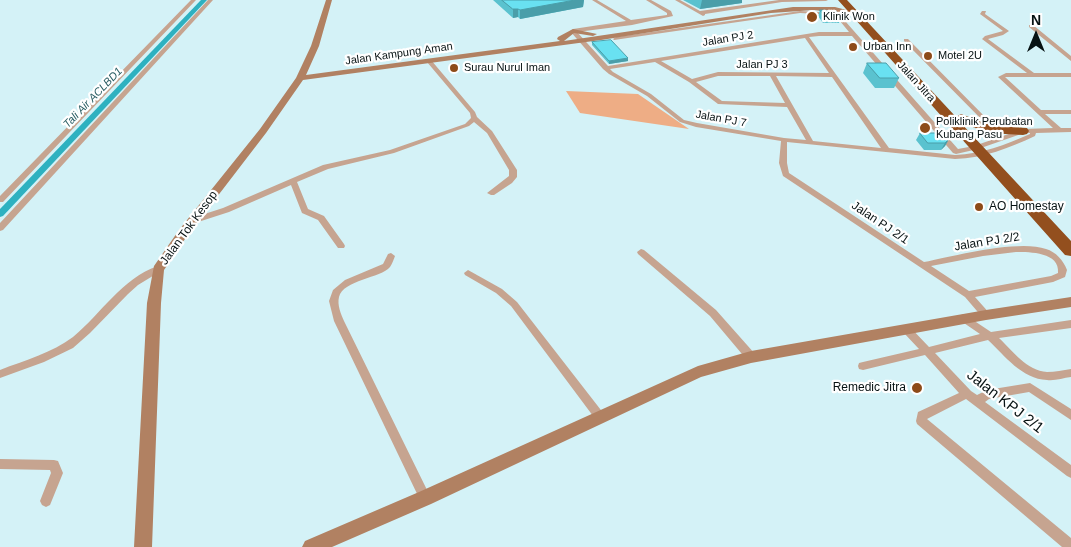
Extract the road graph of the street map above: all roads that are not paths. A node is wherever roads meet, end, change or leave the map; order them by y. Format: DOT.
graph roads {
  1 [pos="194,0"];
  2 [pos="211,0"];
  3 [pos="329,0"];
  4 [pos="594,0"];
  5 [pos="648,0"];
  6 [pos="677,0"];
  7 [pos="826,0"];
  8 [pos="846,0"];
  9 [pos="984,12"];
  10 [pos="700,13"];
  11 [pos="854,13"];
  12 [pos="710,19"];
  13 [pos="632,23"];
  14 [pos="1030,26"];
  15 [pos="630,32"];
  16 [pos="854,34"];
  17 [pos="577,36"];
  18 [pos="806,36"];
  19 [pos="616,39"];
  20 [pos="906,40"];
  21 [pos="501,50"];
  22 [pos="869,50"];
  23 [pos="893,56"];
  24 [pos="656,60"];
  25 [pos="1071,60"];
  26 [pos="429,61"];
  27 [pos="605,68"];
  28 [pos="772,75"];
  29 [pos="833,75"];
  30 [pos="1032,75"];
  31 [pos="1071,75"];
  32 [pos="300,78"];
  33 [pos="691,81"];
  34 [pos="105,97"];
  35 [pos="120,98"];
  36 [pos="789,105"];
  37 [pos="1038,112"];
  38 [pos="1071,112"];
  39 [pos="474,118"];
  40 [pos="961,118"];
  41 [pos="994,129"];
  42 [pos="1059,130"];
  43 [pos="1071,130"];
  44 [pos="1028,132"];
  45 [pos="784,140"];
  46 [pos="810,142"];
  47 [pos="984,150"];
  48 [pos="888,151"];
  49 [pos="905,152"];
  50 [pos="956,152"];
  51 [pos="293,181"];
  52 [pos="492,193"];
  53 [pos="0,200"];
  54 [pos="192,221"];
  55 [pos="0,228"];
  56 [pos="1071,235"];
  57 [pos="341,246"];
  58 [pos="1071,251"];
  59 [pos="641,252"];
  60 [pos="391,256"];
  61 [pos="923,266"];
  62 [pos="158,269"];
  63 [pos="468,273"];
  64 [pos="968,295"];
  65 [pos="1071,302"];
  66 [pos="986,315"];
  67 [pos="964,318"];
  68 [pos="1071,324"];
  69 [pos="906,328"];
  70 [pos="990,336"];
  71 [pos="926,352"];
  72 [pos="751,357"];
  73 [pos="863,366"];
  74 [pos="1071,373"];
  75 [pos="0,374"];
  76 [pos="967,394"];
  77 [pos="977,402"];
  78 [pos="1071,415"];
  79 [pos="600,417"];
  80 [pos="0,464"];
  81 [pos="1071,472"];
  82 [pos="425,498"];
  83 [pos="46,501"];
  84 [pos="1071,546"];
  85 [pos="143,547"];
  86 [pos="311,547"];
  1 -- 34 [label="street"];
  2 -- 35 [label="street"];
  3 -- 32 [label="street, Jalan Tok Kesop"];
  4 -- 13 [label="street"];
  5 -- 13 [label="street"];
  6 -- 10 [label="street"];
  7 -- 10 [label="street"];
  8 -- 11 [label="highway, Jalan Jitra"];
  8 -- 12 [label="street, Jalan Kampung Aman"];
  8 -- 40 [label="highway, Jalan Jitra"];
  9 -- 30 [label="street"];
  10 -- 12 [label="street"];
  11 -- 12 [label="street, Jalan Kampung Aman"];
  11 -- 23 [label="highway, Jalan Jitra"];
  12 -- 15 [label="street, Jalan Kampung Aman"];
  13 -- 17 [label="street"];
  14 -- 25 [label="street"];
  15 -- 17 [label="street, Jalan Kampung Aman"];
  15 -- 17 [label="street, Jalan Kampung Aman"];
  16 -- 18 [label="street, Jalan PJ 2"];
  16 -- 19 [label="street"];
  16 -- 22 [label="street"];
  17 -- 21 [label="street, Jalan Kampung Aman"];
  17 -- 21 [label="street, Jalan Kampung Aman"];
  17 -- 27 [label="street, Jalan PJ 7"];
  18 -- 24 [label="street, Jalan PJ 2"];
  18 -- 29 [label="street"];
  20 -- 41 [label="street"];
  21 -- 26 [label="street, Jalan Kampung Aman"];
  22 -- 23 [label="highway"];
  22 -- 50 [label="street"];
  23 -- 47 [label="highway, Jalan Jitra"];
  24 -- 27 [label="street, Jalan PJ 2"];
  24 -- 33 [label="street"];
  26 -- 32 [label="street, Jalan Kampung Aman"];
  26 -- 39 [label="street"];
  27 -- 45 [label="street, Jalan PJ 7"];
  28 -- 29 [label="street, Jalan PJ 3"];
  28 -- 33 [label="street, Jalan PJ 3"];
  28 -- 36 [label="street"];
  29 -- 48 [label="street"];
  30 -- 31 [label="street"];
  30 -- 37 [label="street"];
  32 -- 54 [label="street, Jalan Tok Kesop"];
  33 -- 36 [label="street"];
  34 -- 35 [label="street"];
  34 -- 53 [label="street"];
  35 -- 55 [label="street"];
  36 -- 46 [label="street"];
  37 -- 38 [label="street"];
  37 -- 42 [label="street"];
  39 -- 51 [label="street"];
  39 -- 52 [label="street"];
  40 -- 41 [label="highway"];
  40 -- 47 [label="highway, Jalan Jitra"];
  41 -- 44 [label="highway"];
  42 -- 43 [label="street"];
  42 -- 44 [label="street"];
  44 -- 47 [label="street"];
  44 -- 47 [label="street"];
  45 -- 46 [label="street, Jalan PJ 7"];
  45 -- 61 [label="street, Jalan PJ 2/1"];
  46 -- 48 [label="street, Jalan PJ 7"];
  47 -- 49 [label="street"];
  47 -- 50 [label="street"];
  47 -- 56 [label="highway, Jalan Jitra"];
  47 -- 58 [label="highway, Jalan Jitra"];
  48 -- 49 [label="street, Jalan PJ 7"];
  49 -- 50 [label="street"];
  51 -- 54 [label="street"];
  51 -- 57 [label="street"];
  54 -- 62 [label="street, Jalan Tok Kesop"];
  59 -- 72 [label="street"];
  60 -- 82 [label="street"];
  61 -- 64 [label="street, Jalan PJ 2/1"];
  61 -- 64 [label="street, Jalan PJ 2/2"];
  62 -- 75 [label="street"];
  62 -- 85 [label="street, Jalan Tok Kesop"];
  63 -- 79 [label="street"];
  64 -- 66 [label="street, Jalan PJ 2/1"];
  65 -- 66 [label="street"];
  66 -- 67 [label="street"];
  67 -- 69 [label="street"];
  67 -- 70 [label="street"];
  68 -- 70 [label="street"];
  69 -- 71 [label="street, Jalan KPJ 2/1"];
  69 -- 72 [label="street"];
  70 -- 71 [label="street"];
  70 -- 74 [label="street"];
  71 -- 73 [label="street"];
  71 -- 76 [label="street, Jalan KPJ 2/1"];
  72 -- 79 [label="street"];
  76 -- 77 [label="street, Jalan KPJ 2/1"];
  76 -- 84 [label="street"];
  77 -- 78 [label="street"];
  77 -- 81 [label="street, Jalan KPJ 2/1"];
  79 -- 82 [label="street"];
  80 -- 83 [label="street"];
  82 -- 86 [label="street"];
}
